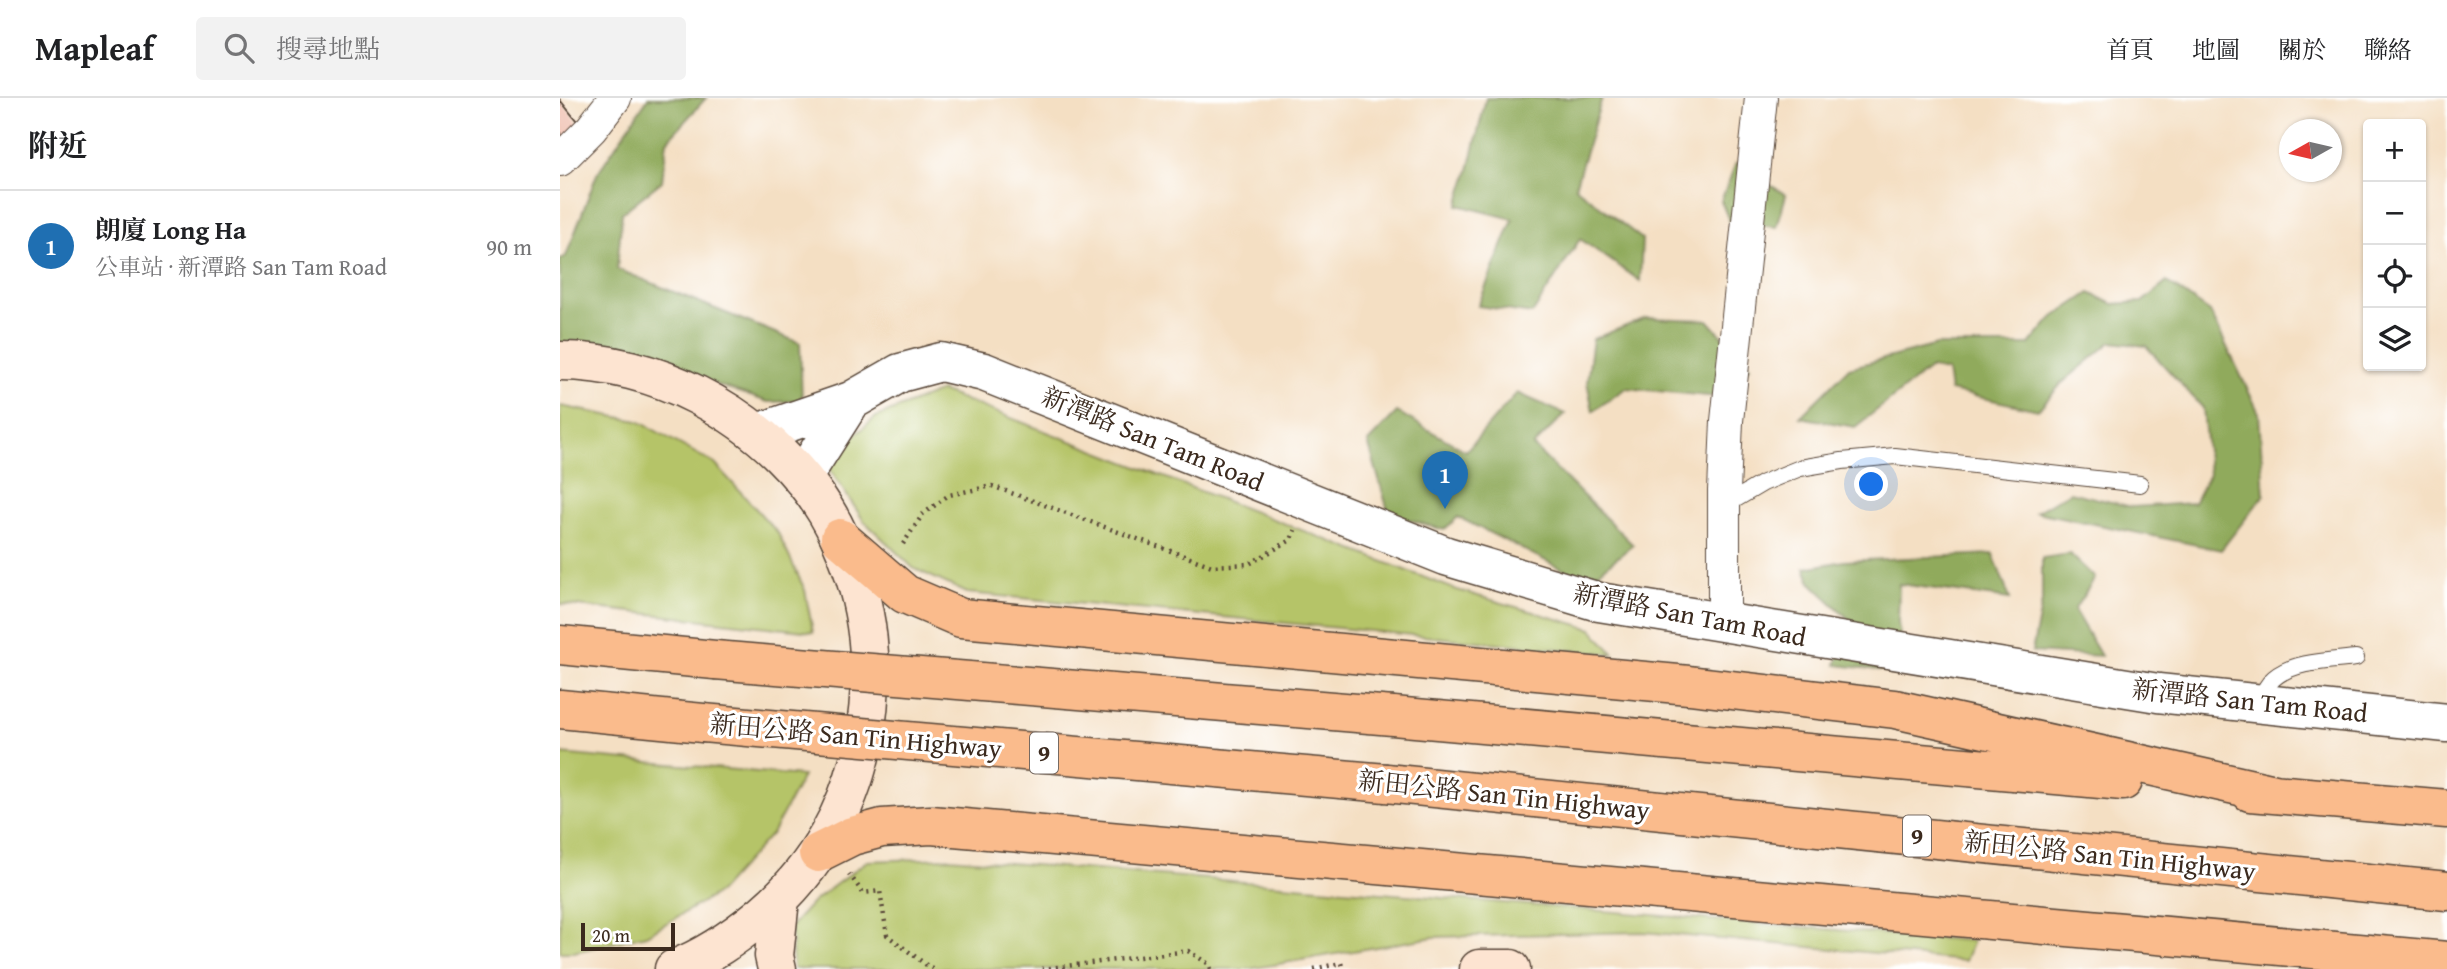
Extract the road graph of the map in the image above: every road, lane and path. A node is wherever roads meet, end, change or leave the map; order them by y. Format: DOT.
graph roads {
  1 [pos="615,98"];
  2 [pos="1761,98"];
  3 [pos="560,160"];
  4 [pos="560,361"];
  5 [pos="851,401"];
  6 [pos="758,433"];
  7 [pos="802,478"];
  8 [pos="2140,484"];
  9 [pos="1307,500"];
  10 [pos="1724,506"];
  11 [pos="840,538"];
  12 [pos="905,544"];
  13 [pos="1724,624"];
  14 [pos="560,645"];
  15 [pos="2356,658"];
  16 [pos="2257,703"];
  17 [pos="560,709"];
  18 [pos="2447,723"];
  19 [pos="2275,794"];
  20 [pos="2447,808"];
  21 [pos="818,853"];
  22 [pos="880,891"];
  23 [pos="2447,891"];
  24 [pos="780,899"];
  25 [pos="2447,961"];
  26 [pos="684,968"];
  27 [pos="777,969"];
  28 [pos="936,969"];
  29 [pos="1042,969"];
  30 [pos="1211,969"];
  31 [pos="1314,969"];
  32 [pos="1343,969"];
  33 [pos="1479,969"];
  34 [pos="1511,969"];
  1 -- 3 [label="street"];
  2 -- 10 [label="street"];
  4 -- 6 [label="main road"];
  5 -- 6 [label="street, 新潭路 San Tam Road"];
  5 -- 7 [label="street, 新潭路 San Tam Road"];
  5 -- 9 [label="street, 新潭路 San Tam Road"];
  6 -- 7 [label="main road"];
  7 -- 11 [label="main road"];
  8 -- 10 [label="lane"];
  9 -- 12 [label="path"];
  9 -- 13 [label="street, 新潭路 San Tam Road"];
  10 -- 13 [label="street"];
  11 -- 19 [label="highway"];
  11 -- 21 [label="main road"];
  13 -- 16 [label="street, 新潭路 San Tam Road"];
  14 -- 19 [label="highway, bridge"];
  15 -- 16 [label="lane"];
  16 -- 18 [label="street, 新潭路 San Tam Road"];
  17 -- 23 [label="highway, 新田公路 San Tin Highway / 9, bridge"];
  19 -- 20 [label="highway"];
  21 -- 24 [label="main road"];
  21 -- 25 [label="highway"];
  22 -- 28 [label="path"];
  24 -- 26 [label="main road"];
  24 -- 27 [label="main road"];
  29 -- 30 [label="path"];
  31 -- 32 [label="path"];
  33 -- 34 [label="main road"];
}
